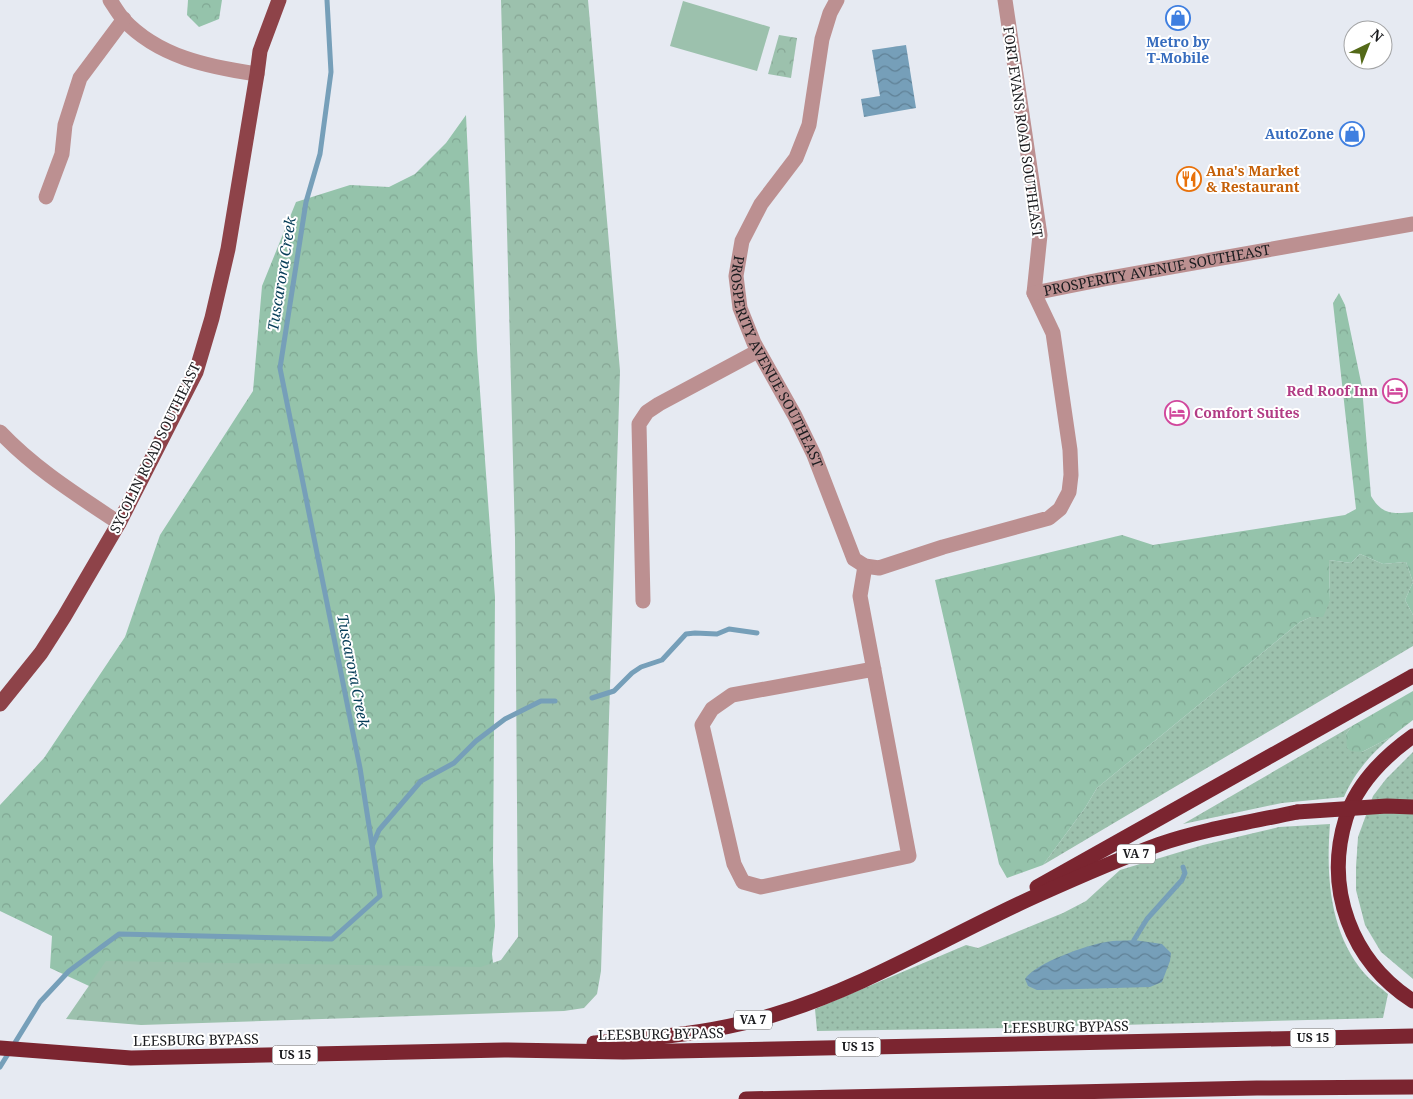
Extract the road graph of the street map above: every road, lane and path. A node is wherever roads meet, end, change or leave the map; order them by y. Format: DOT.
graph roads {
  1 [pos="110,0"];
  2 [pos="278,0"];
  3 [pos="837,0"];
  4 [pos="1005,0"];
  5 [pos="124,20"];
  6 [pos="257,74"];
  7 [pos="46,196"];
  8 [pos="1413,224"];
  9 [pos="1034,293"];
  10 [pos="758,350"];
  11 [pos="0,432"];
  12 [pos="119,523"];
  13 [pos="865,566"];
  14 [pos="643,602"];
  15 [pos="874,670"];
  16 [pos="1413,676"];
  17 [pos="0,704"];
  18 [pos="1413,736"];
  19 [pos="1413,807"];
  20 [pos="984,920"];
  21 [pos="1413,1001"];
  22 [pos="1413,1036"];
  23 [pos="0,1048"];
  24 [pos="504,1050"];
  25 [pos="1413,1087"];
  26 [pos="907,1096"];
  27 [pos="746,1099"];
  28 [pos="925,1099"];
  1 -- 5 [label="street"];
  2 -- 6 [label="main road, SYCOLIN ROAD SOUTHEAST"];
  3 -- 10 [label="street, PROSPERITY AVENUE SOUTHEAST"];
  4 -- 9 [label="street, FORT EVANS ROAD SOUTHEAST"];
  5 -- 6 [label="street"];
  5 -- 7 [label="street"];
  6 -- 12 [label="main road, SYCOLIN ROAD SOUTHEAST"];
  8 -- 9 [label="street, PROSPERITY AVENUE SOUTHEAST"];
  9 -- 13 [label="street, PROSPERITY AVENUE SOUTHEAST"];
  10 -- 13 [label="street, PROSPERITY AVENUE SOUTHEAST"];
  10 -- 14 [label="street"];
  11 -- 12 [label="street"];
  12 -- 17 [label="main road, SYCOLIN ROAD SOUTHEAST"];
  13 -- 15 [label="street"];
  15 -- 15 [label="street"];
  16 -- 20 [label="highway"];
  18 -- 21 [label="highway"];
  19 -- 20 [label="highway, VA 7, bridge"];
  20 -- 24 [label="highway, VA 7"];
  22 -- 24 [label="highway, LEESBURG BYPASS / US 15"];
  23 -- 24 [label="highway, LEESBURG BYPASS / US 15"];
  25 -- 26 [label="highway"];
  26 -- 27 [label="highway"];
  26 -- 28 [label="highway"];
}
